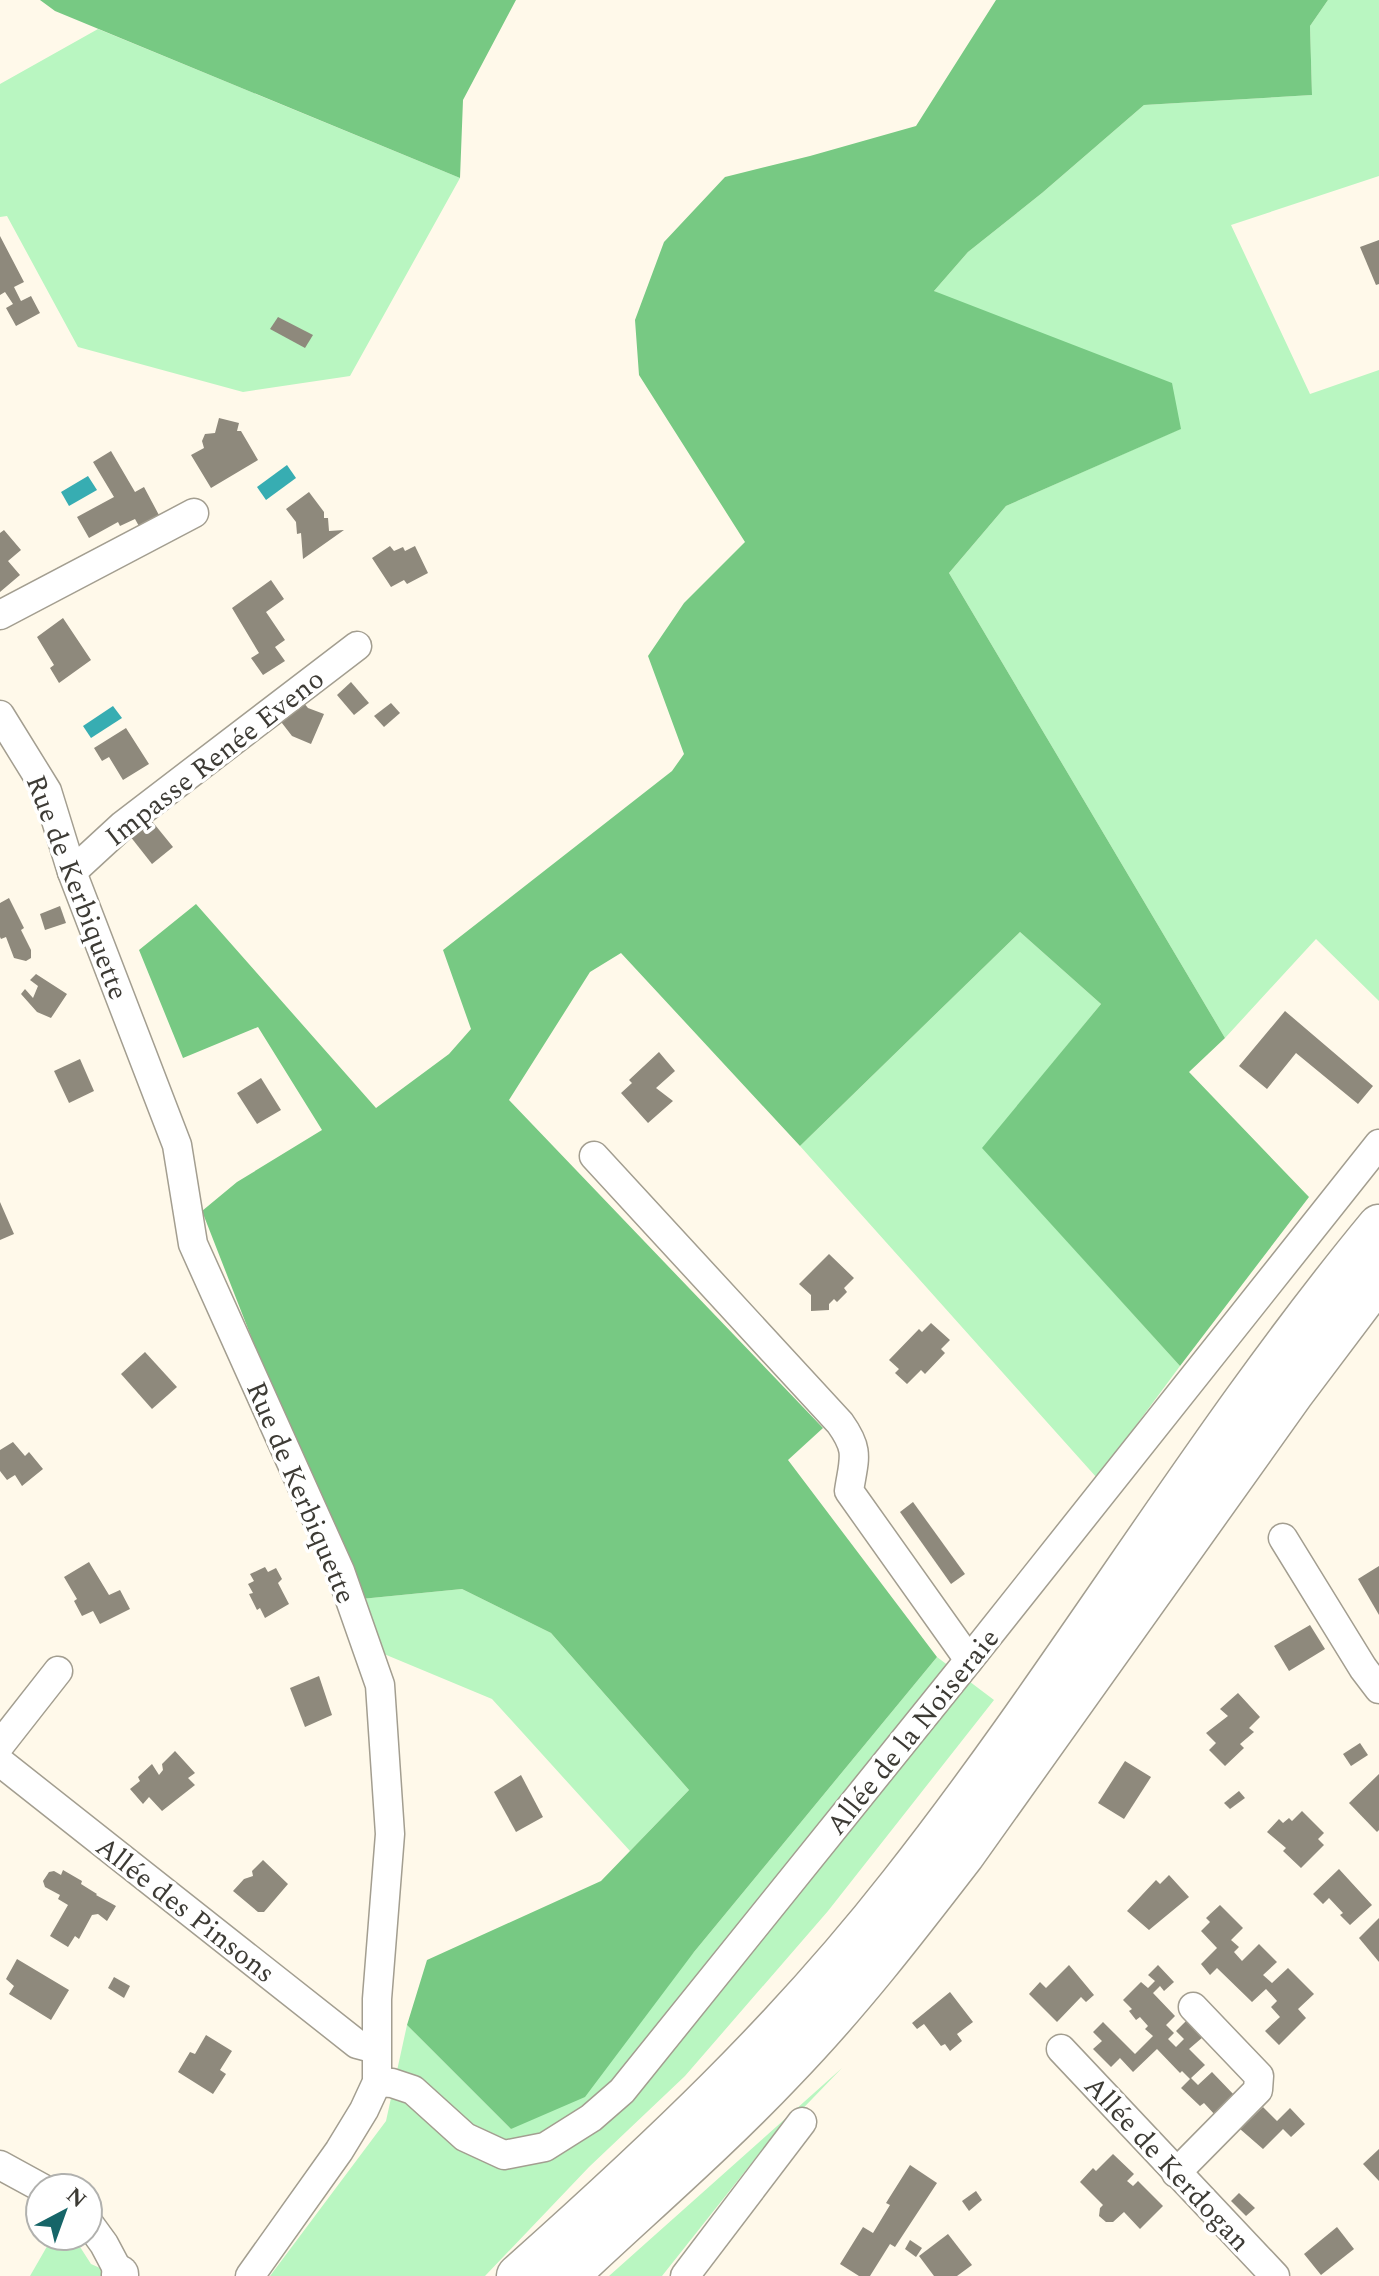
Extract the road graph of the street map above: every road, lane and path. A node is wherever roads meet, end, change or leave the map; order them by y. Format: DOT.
graph roads {
  1 [pos="194,513"];
  2 [pos="0,615"];
  3 [pos="357,646"];
  4 [pos="0,715"];
  5 [pos="72,872"];
  6 [pos="1379,1144"];
  7 [pos="594,1156"];
  8 [pos="1379,1226"];
  9 [pos="1379,1278"];
  10 [pos="1283,1538"];
  11 [pos="969,1660"];
  12 [pos="58,1671"];
  13 [pos="1379,1689"];
  14 [pos="0,1745"];
  15 [pos="0,1762"];
  16 [pos="1193,2007"];
  17 [pos="376,2049"];
  18 [pos="1061,2049"];
  19 [pos="377,2082"];
  20 [pos="802,2122"];
  21 [pos="0,2165"];
  22 [pos="1176,2173"];
  23 [pos="24,2178"];
  24 [pos="104,2244"];
  25 [pos="120,2275"];
  26 [pos="250,2276"];
  27 [pos="518,2276"];
  28 [pos="567,2276"];
  29 [pos="685,2276"];
  30 [pos="1275,2276"];
  1 -- 2 [label="street"];
  3 -- 5 [label="street, Impasse Renée Eveno"];
  4 -- 5 [label="street, Rue de Kerbiquette"];
  5 -- 17 [label="street, Rue de Kerbiquette"];
  6 -- 11 [label="street, Allée de la Noiseraie"];
  7 -- 11 [label="street"];
  8 -- 27 [label="highway"];
  9 -- 28 [label="highway"];
  10 -- 13 [label="street"];
  11 -- 19 [label="street, Allée de la Noiseraie"];
  12 -- 14 [label="street"];
  15 -- 17 [label="street, Allée des Pinsons"];
  16 -- 22 [label="street"];
  17 -- 19 [label="street, Rue de Kerbiquette"];
  18 -- 22 [label="street, Allée de Kerdogan"];
  19 -- 26 [label="street, Rue de Kerbiquette"];
  20 -- 29 [label="street"];
  21 -- 23 [label="street"];
  22 -- 30 [label="street, Allée de Kerdogan"];
  24 -- 25 [label="street"];
}
